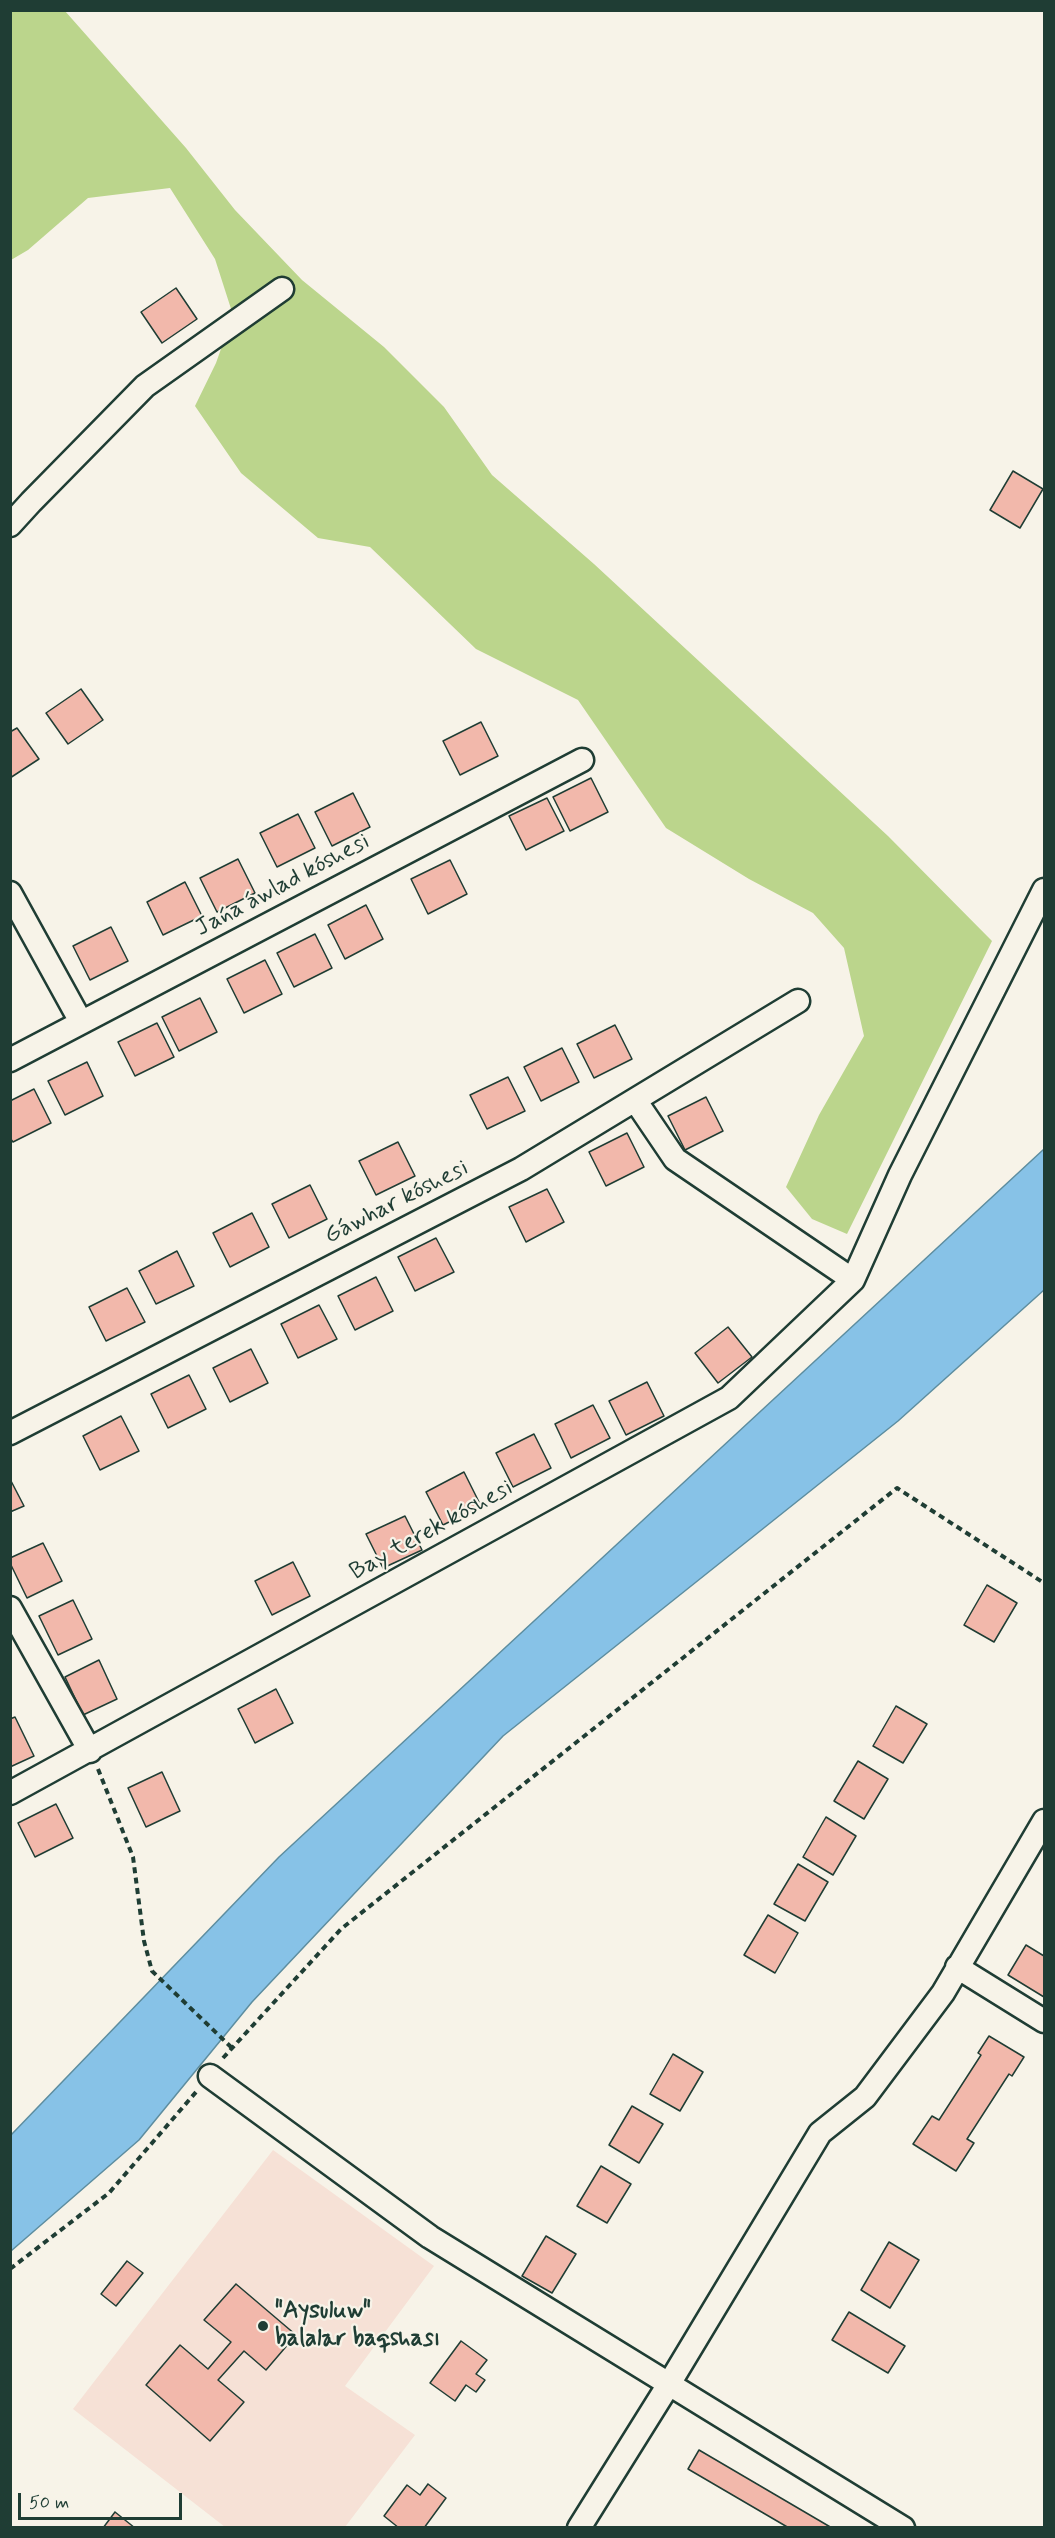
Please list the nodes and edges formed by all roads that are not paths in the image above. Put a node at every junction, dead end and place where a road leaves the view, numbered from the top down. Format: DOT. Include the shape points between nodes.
graph roads {
  1 [pos="282,289"];
  2 [pos="10,525"];
  3 [pos="582,760"];
  4 [pos="1044,890"];
  5 [pos="10,893"];
  6 [pos="798,1001"];
  7 [pos="81,1023"];
  8 [pos="10,1060"];
  9 [pos="635,1100"];
  10 [pos="853,1280"];
  11 [pos="10,1433"];
  12 [pos="10,1608"];
  13 [pos="90,1751"];
  14 [pos="10,1793"];
  15 [pos="1044,1821"];
  16 [pos="957,1967"];
  17 [pos="1044,2021"];
  18 [pos="210,2076"];
  19 [pos="669,2384"];
  20 [pos="579,2528"];
  21 [pos="903,2528"];
  1 -- 2 [label="street" via="145,386"];
  3 -- 7 [label="street, Jańa áwlad kóshesi"];
  4 -- 10 [label="street" via="900,1176"];
  5 -- 7 [label="street"];
  6 -- 9 [label="street, Gáwhar kóshesi"];
  7 -- 8 [label="street, Jańa áwlad kóshesi"];
  9 -- 10 [label="street" via="675,1159"];
  9 -- 11 [label="street, Gáwhar kóshesi" via="521,1169"];
  10 -- 13 [label="street, Bay terek kóshesi" via="729,1398"];
  12 -- 13 [label="street"];
  13 -- 14 [label="street, Bay terek kóshesi"];
  15 -- 16 [label="street"];
  16 -- 17 [label="street"];
  16 -- 19 [label="street" via="943,1993 865,2097 820,2133"];
  18 -- 19 [label="street" via="430,2237"];
  19 -- 20 [label="street"];
  19 -- 21 [label="street"];
}
